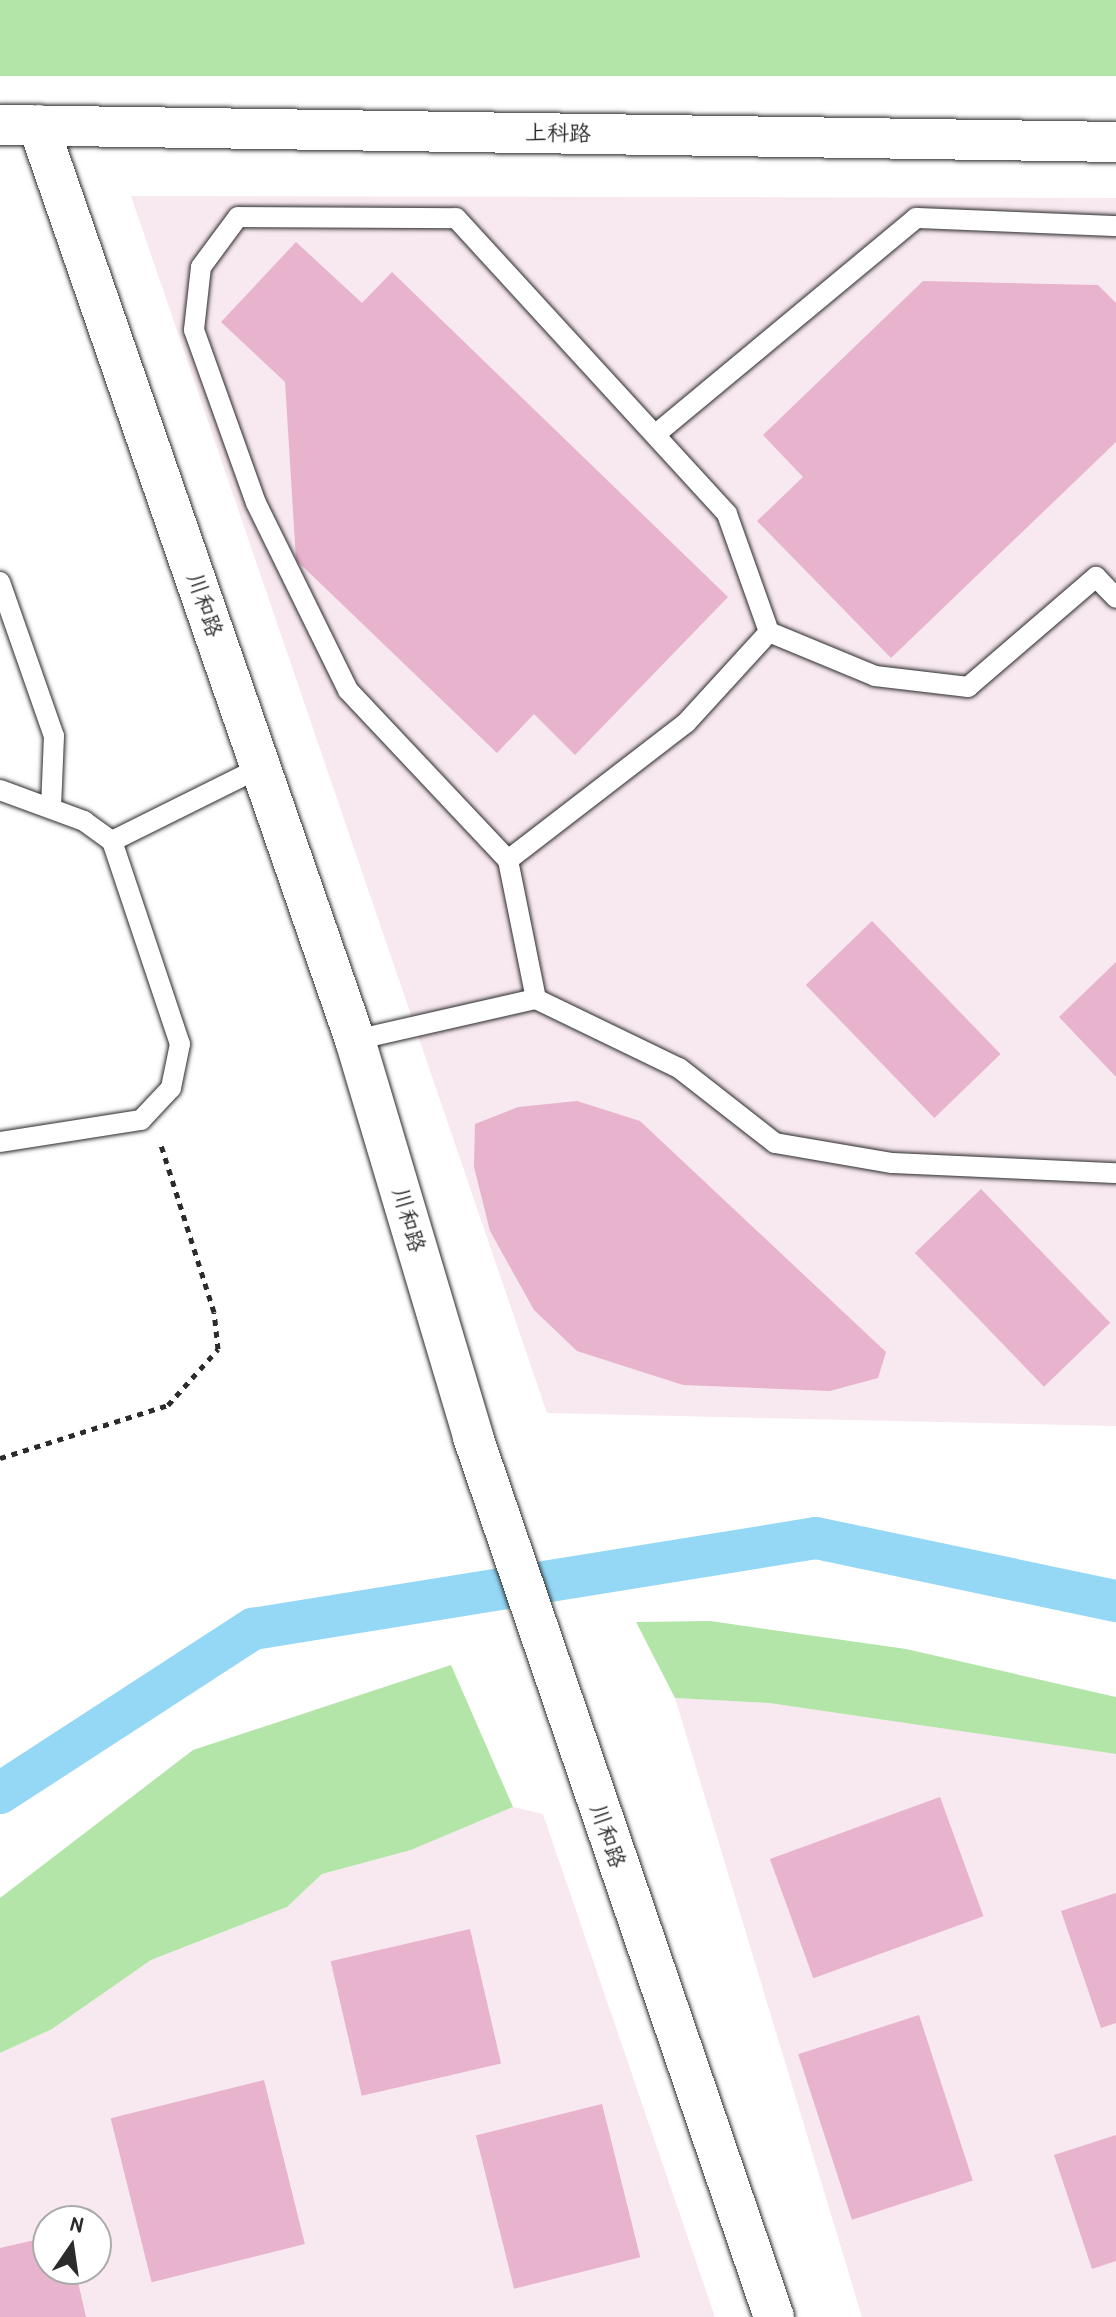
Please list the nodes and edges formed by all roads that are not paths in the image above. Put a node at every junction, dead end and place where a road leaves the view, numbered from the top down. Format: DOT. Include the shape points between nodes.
graph roads {
  1 [pos="19,125"];
  2 [pos="1116,142"];
  3 [pos="1116,226"];
  4 [pos="656,434"];
  5 [pos="0,582"];
  6 [pos="1116,598"];
  7 [pos="769,632"];
  8 [pos="261,767"];
  9 [pos="0,790"];
  10 [pos="51,807"];
  11 [pos="112,841"];
  12 [pos="508,860"];
  13 [pos="536,999"];
  14 [pos="355,1040"];
  15 [pos="0,1142"];
  16 [pos="1116,1173"];
  17 [pos="774,2317"];
  1 -- 2 [label="street, 上科路"];
  1 -- 8 [label="street, 川和路"];
  3 -- 4 [label="lane" via="916,218"];
  4 -- 7 [label="lane" via="727,514"];
  4 -- 12 [label="lane" via="456,218 238,217 201,267 194,330 256,503 348,690"];
  5 -- 10 [label="lane" via="54,736"];
  6 -- 7 [label="lane" via="1096,577 968,687 875,676"];
  7 -- 12 [label="lane" via="686,723"];
  8 -- 11 [label="lane"];
  8 -- 14 [label="street, 川和路"];
  9 -- 10 [label="lane"];
  10 -- 11 [label="lane"];
  11 -- 15 [label="lane" via="180,1044 171,1088 151,1114 127,1126"];
  12 -- 13 [label="lane"];
  13 -- 14 [label="lane"];
  13 -- 16 [label="lane" via="679,1068 775,1143 892,1163"];
  14 -- 17 [label="street, 川和路" via="473,1437"];
}
